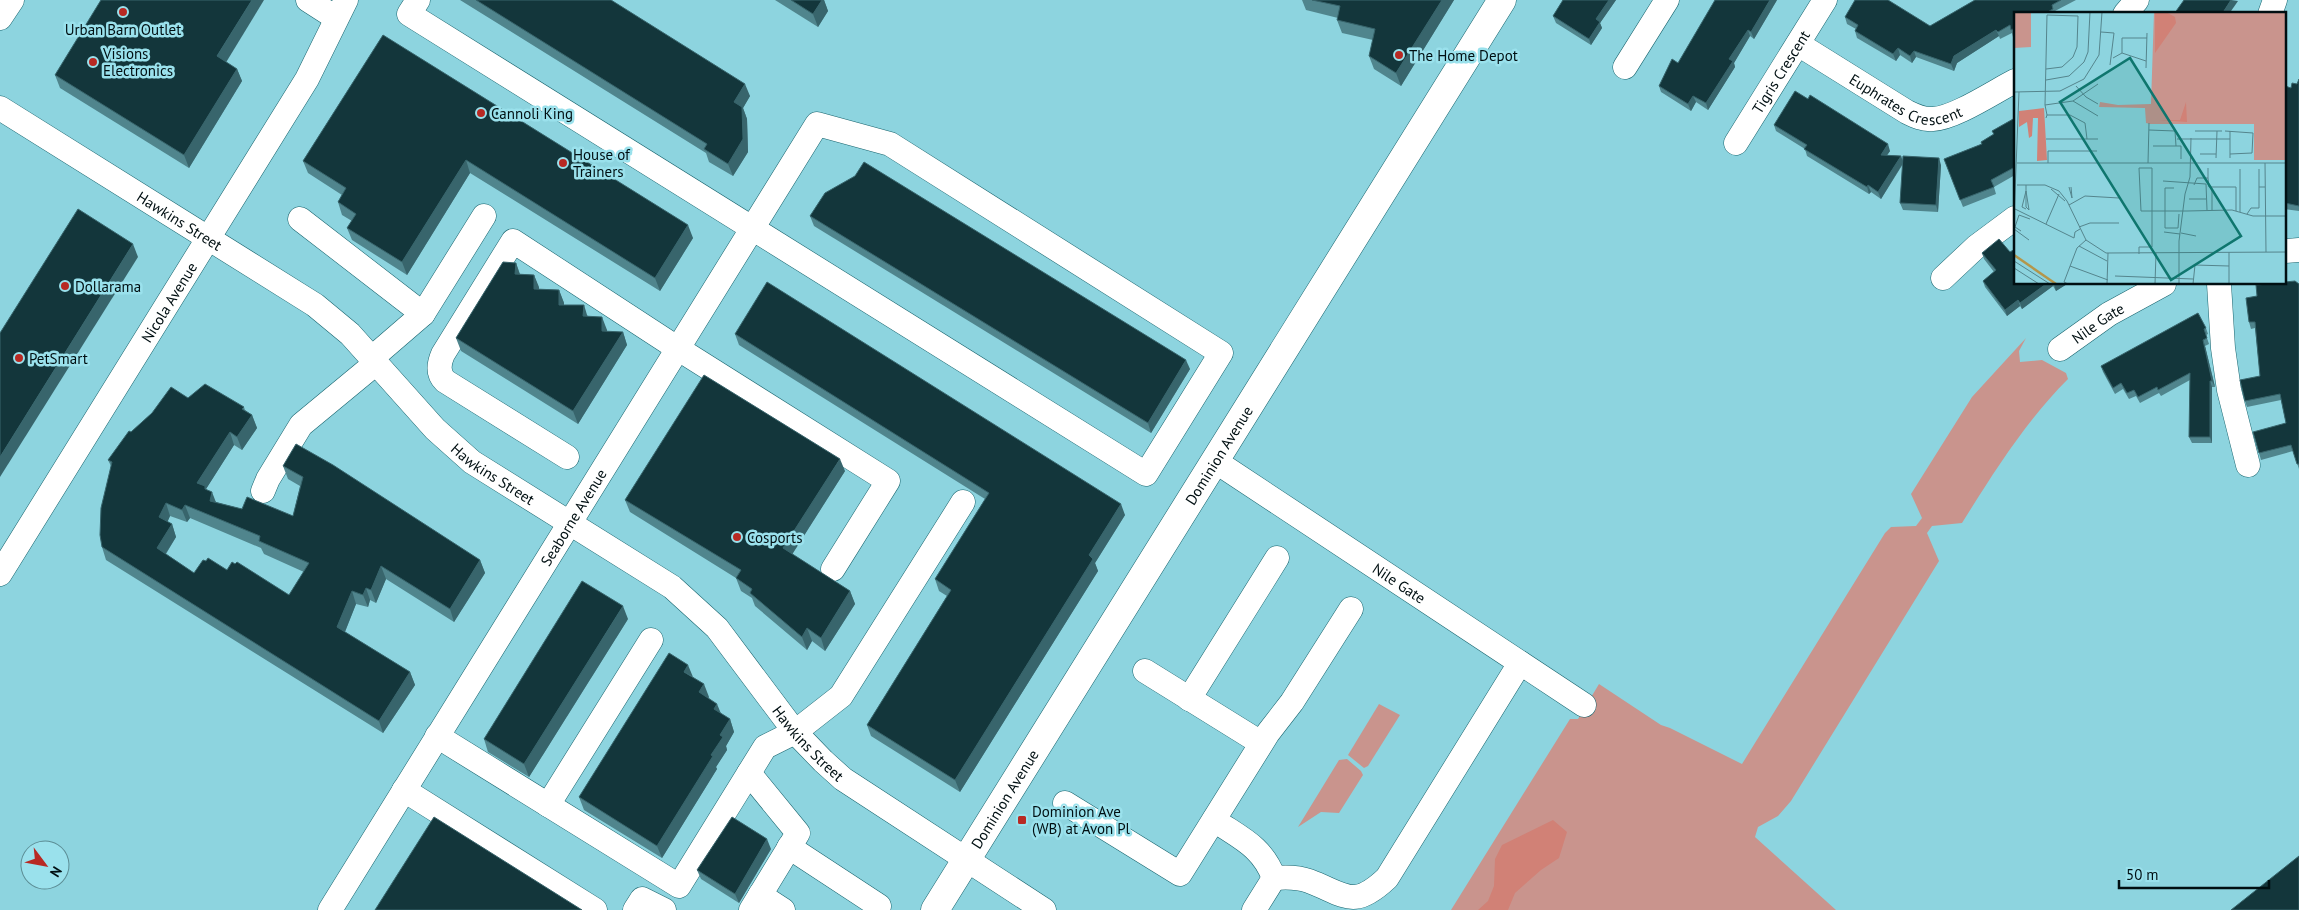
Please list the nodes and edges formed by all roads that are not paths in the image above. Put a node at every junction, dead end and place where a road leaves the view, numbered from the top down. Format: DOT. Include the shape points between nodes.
graph roads {
  1 [pos="12,0"];
  2 [pos="308,0"];
  3 [pos="418,0"];
  4 [pos="1502,0"];
  5 [pos="1667,0"];
  6 [pos="1825,0"];
  7 [pos="2137,0"];
  8 [pos="2275,0"];
  9 [pos="341,9"];
  10 [pos="2127,12"];
  11 [pos="2271,12"];
  12 [pos="0,18"];
  13 [pos="1798,44"];
  14 [pos="1625,67"];
  15 [pos="2014,82"];
  16 [pos="0,108"];
  17 [pos="1736,143"];
  18 [pos="484,216"];
  19 [pos="300,219"];
  20 [pos="2014,219"];
  21 [pos="752,228"];
  22 [pos="209,240"];
  23 [pos="2299,250"];
  24 [pos="2286,251"];
  25 [pos="1943,278"];
  26 [pos="2162,285"];
  27 [pos="2219,285"];
  28 [pos="423,314"];
  29 [pos="678,348"];
  30 [pos="2060,349"];
  31 [pos="374,361"];
  32 [pos="567,457"];
  33 [pos="1215,461"];
  34 [pos="2248,465"];
  35 [pos="263,491"];
  36 [pos="963,502"];
  37 [pos="568,523"];
  38 [pos="1277,558"];
  39 [pos="833,569"];
  40 [pos="0,574"];
  41 [pos="1351,609"];
  42 [pos="651,640"];
  43 [pos="1520,663"];
  44 [pos="1145,671"];
  45 [pos="1190,699"];
  46 [pos="1584,706"];
  47 [pos="794,732"];
  48 [pos="437,736"];
  49 [pos="1261,744"];
  50 [pos="749,773"];
  51 [pos="404,790"];
  52 [pos="1065,803"];
  53 [pos="548,805"];
  54 [pos="1214,820"];
  55 [pos="789,847"];
  56 [pos="966,860"];
  57 [pos="1274,878"];
  58 [pos="755,902"];
  59 [pos="879,906"];
  60 [pos="1354,907"];
  61 [pos="330,910"];
  62 [pos="595,910"];
  63 [pos="635,910"];
  64 [pos="664,910"];
  65 [pos="784,910"];
  66 [pos="936,910"];
  67 [pos="1044,910"];
  68 [pos="1254,910"];
  1 -- 12 [label="street"];
  2 -- 9 [label="street"];
  3 -- 21 [label="street" via="409,14"];
  4 -- 33 [label="main road, Dominion Avenue"];
  5 -- 14 [label="street"];
  6 -- 13 [label="street, Tigris Crescent"];
  7 -- 10 [label="street"];
  8 -- 11 [label="street"];
  9 -- 22 [label="street, Nicola Avenue" via="307,79"];
  13 -- 15 [label="street, Euphrates Crescent" via="1906,112 1925,119 1951,115"];
  13 -- 17 [label="street, Tigris Crescent"];
  16 -- 22 [label="street, Hawkins Street"];
  18 -- 28 [label="street"];
  19 -- 28 [label="street"];
  20 -- 25 [label="street" via="1976,247"];
  21 -- 21 [label="street, Seaborne Avenue" via="818,124 890,144 1222,353 1146,474"];
  21 -- 29 [label="street, Seaborne Avenue"];
  22 -- 31 [label="street, Hawkins Street" via="315,305 350,334"];
  22 -- 40 [label="street, Nicola Avenue"];
  23 -- 24 [label="street"];
  26 -- 30 [label="street, Nile Gate" via="2109,314"];
  27 -- 34 [label="street" via="2229,390"];
  28 -- 31 [label="street"];
  29 -- 32 [label="street" via="513,241 443,354 440,373 445,381"];
  29 -- 37 [label="street, Seaborne Avenue"];
  29 -- 39 [label="street" via="888,481"];
  31 -- 35 [label="street" via="301,425"];
  31 -- 37 [label="street, Hawkins Street" via="435,429 472,462"];
  33 -- 43 [label="street, Nile Gate"];
  33 -- 56 [label="main road, Dominion Avenue"];
  36 -- 47 [label="street" via="841,696"];
  37 -- 47 [label="street, Hawkins Street" via="672,587 717,628"];
  37 -- 48 [label="street, Seaborne Avenue"];
  38 -- 45 [label="street"];
  41 -- 49 [label="street"];
  42 -- 53 [label="street"];
  43 -- 46 [label="street, Nile Gate"];
  43 -- 60 [label="street" via="1387,878"];
  44 -- 45 [label="street"];
  45 -- 49 [label="street"];
  47 -- 50 [label="street" via="764,747"];
  47 -- 56 [label="street, Hawkins Street" via="844,779"];
  48 -- 51 [label="street, Seaborne Avenue"];
  48 -- 53 [label="street"];
  49 -- 54 [label="street"];
  50 -- 53 [label="street" via="679,886"];
  50 -- 55 [label="street" via="798,833"];
  51 -- 61 [label="street, Seaborne Avenue"];
  51 -- 62 [label="street"];
  52 -- 54 [label="street" via="1180,874"];
  54 -- 57 [label="street" via="1258,850"];
  55 -- 58 [label="street"];
  55 -- 59 [label="street"];
  56 -- 66 [label="main road, Dominion Avenue"];
  56 -- 67 [label="street, Hawkins Street"];
  57 -- 60 [label="street" via="1310,882"];
  57 -- 68 [label="street"];
  58 -- 65 [label="street"];
  63 -- 64 [label="street" via="642,899"];
}
